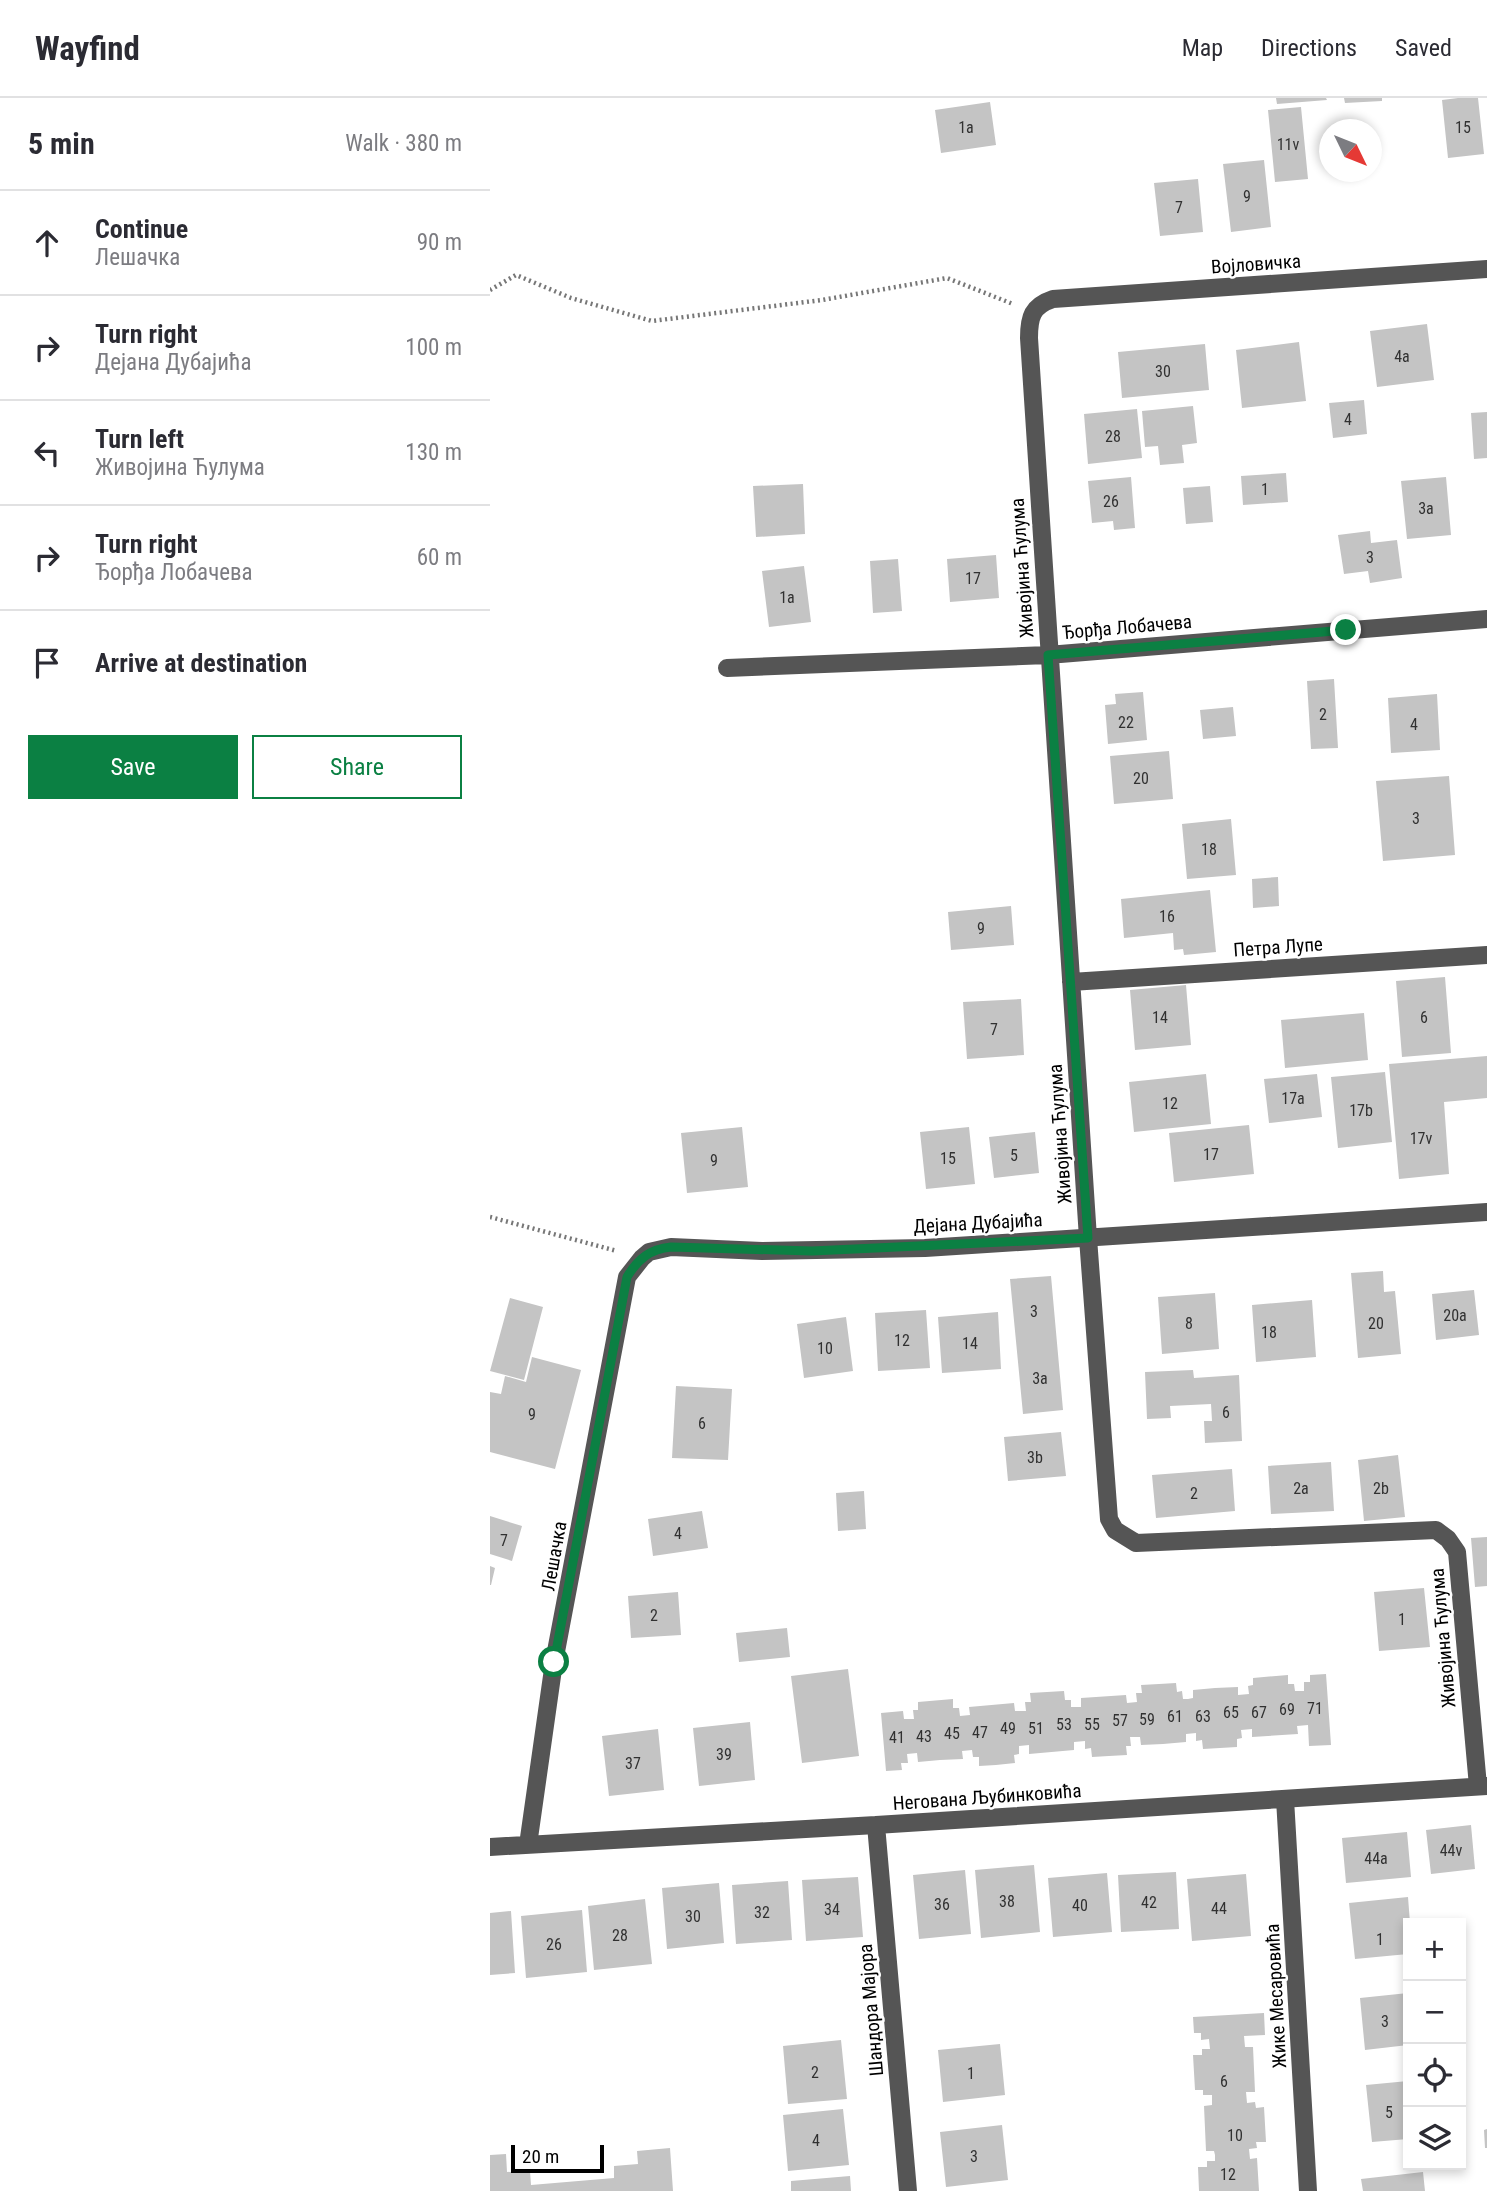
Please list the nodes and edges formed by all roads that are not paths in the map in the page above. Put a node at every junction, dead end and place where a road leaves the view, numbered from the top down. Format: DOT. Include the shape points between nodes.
graph roads {
  1 [pos="1487,269"];
  2 [pos="1033,312"];
  3 [pos="1487,619"];
  4 [pos="1048,655"];
  5 [pos="727,668"];
  6 [pos="1487,955"];
  7 [pos="1071,982"];
  8 [pos="1487,1212"];
  9 [pos="1088,1238"];
  10 [pos="627,1277"];
  11 [pos="1482,1786"];
  12 [pos="1285,1799"];
  13 [pos="876,1825"];
  14 [pos="528,1845"];
  15 [pos="490,1847"];
  16 [pos="908,2191"];
  17 [pos="1308,2191"];
  1 -- 2 [label="street, Војловичка" via="1053,299"];
  2 -- 4 [label="street, Живојина Ћулума" via="1029,338"];
  3 -- 4 [label="street, Ђорђа Лобачева"];
  4 -- 5 [label="street, Ђорђа Лобачева"];
  4 -- 7 [label="street, Живојина Ћулума"];
  6 -- 7 [label="street, Петра Лупе"];
  7 -- 9 [label="street, Живојина Ћулума"];
  8 -- 9 [label="street, Дејана Дубајића"];
  9 -- 10 [label="street, Дејана Дубајића" via="812,1251 671,1247 642,1258"];
  9 -- 11 [label="street, Живојина Ћулума" via="1109,1519 1115,1530 1136,1543 1436,1530 1457,1552"];
  10 -- 14 [label="street, Лешачка" via="554,1662"];
  11 -- 12 [label="street, Негована Љубинковића"];
  12 -- 13 [label="street, Негована Љубинковића"];
  12 -- 17 [label="street, Жике Месаровића"];
  13 -- 14 [label="street, Негована Љубинковића"];
  13 -- 16 [label="street, Шандора Мајора"];
  14 -- 15 [label="street, Негована Љубинковића"];
}
